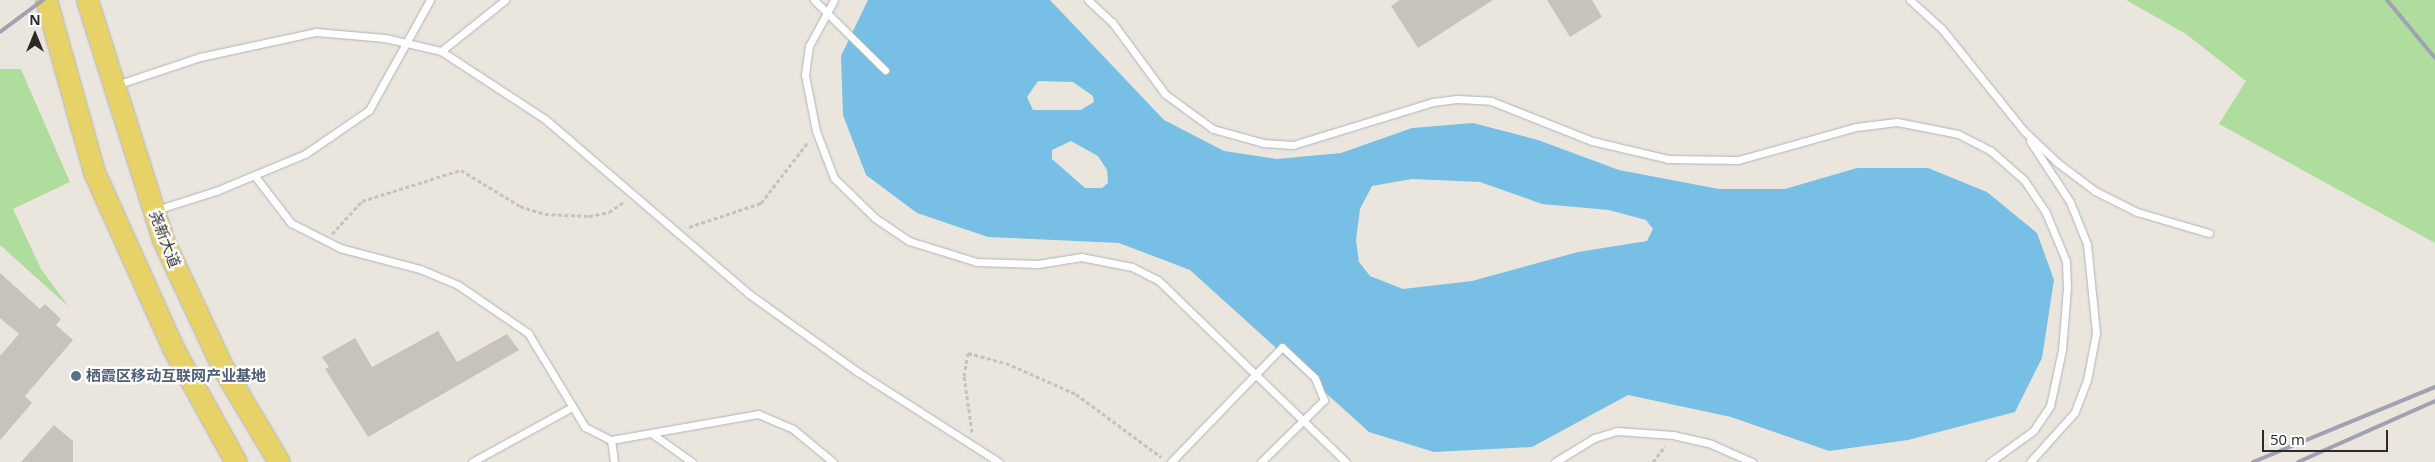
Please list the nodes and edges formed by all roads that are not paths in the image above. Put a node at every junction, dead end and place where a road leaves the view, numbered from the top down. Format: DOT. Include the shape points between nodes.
graph roads {
  1 [pos="46,0"];
  2 [pos="87,0"];
  3 [pos="430,0"];
  4 [pos="505,0"];
  5 [pos="814,0"];
  6 [pos="834,0"];
  7 [pos="1088,0"];
  8 [pos="1910,0"];
  9 [pos="826,10"];
  10 [pos="404,43"];
  11 [pos="440,51"];
  12 [pos="886,70"];
  13 [pos="113,86"];
  14 [pos="2024,131"];
  15 [pos="254,176"];
  16 [pos="153,210"];
  17 [pos="2210,233"];
  18 [pos="1256,374"];
  19 [pos="572,407"];
  20 [pos="1305,418"];
  21 [pos="651,434"];
  22 [pos="612,440"];
  23 [pos="236,462"];
  24 [pos="280,462"];
  25 [pos="472,462"];
  26 [pos="614,462"];
  27 [pos="692,462"];
  28 [pos="833,462"];
  29 [pos="999,462"];
  30 [pos="1171,462"];
  31 [pos="1261,462"];
  32 [pos="1346,462"];
  33 [pos="1555,462"];
  34 [pos="1752,462"];
  35 [pos="1990,462"];
  36 [pos="2030,462"];
  1 -- 23 [label="main road" via="94,172 173,348"];
  2 -- 13 [label="main road, 尧新大道"];
  3 -- 10 [label="lane"];
  4 -- 11 [label="lane"];
  5 -- 9 [label="lane"];
  6 -- 9 [label="lane"];
  7 -- 35 [label="lane" via="1112,22 1165,94 1213,129 1263,143 1293,145 1433,102 1457,99 1491,101 1592,141 1668,159 1738,160 1856,127 1896,122 1958,134 1983,146 2024,180 2046,213 2066,261 2067,287 2062,350 2050,406 2033,431"];
  8 -- 14 [label="lane" via="1942,29"];
  9 -- 12 [label="lane"];
  9 -- 18 [label="lane" via="809,46 805,74 816,131 834,178 875,218 909,241 977,262 1038,264 1081,256 1132,267 1158,280"];
  10 -- 11 [label="lane"];
  10 -- 13 [label="lane" via="316,32 277,37"];
  10 -- 15 [label="lane" via="369,110 305,154"];
  11 -- 29 [label="lane" via="545,118 749,294 858,372"];
  13 -- 16 [label="main road, 尧新大道"];
  14 -- 17 [label="lane" via="2095,191 2173,226"];
  14 -- 36 [label="lane" via="2070,202 2087,244 2096,332 2087,380 2075,412"];
  15 -- 16 [label="lane"];
  15 -- 19 [label="lane" via="291,223 325,241 420,269 458,285 528,333"];
  16 -- 24 [label="main road, 尧新大道" via="223,368"];
  18 -- 20 [label="lane"];
  18 -- 20 [label="lane" via="1282,346 1324,393 1324,400"];
  18 -- 30 [label="lane"];
  19 -- 22 [label="lane" via="585,427"];
  19 -- 25 [label="lane"];
  20 -- 31 [label="lane"];
  20 -- 32 [label="lane" via="1331,452"];
  21 -- 22 [label="lane"];
  21 -- 27 [label="lane"];
  21 -- 28 [label="lane" via="758,414 793,429"];
  22 -- 26 [label="lane"];
  33 -- 34 [label="lane" via="1594,438 1617,431 1673,435 1711,444"];
}
